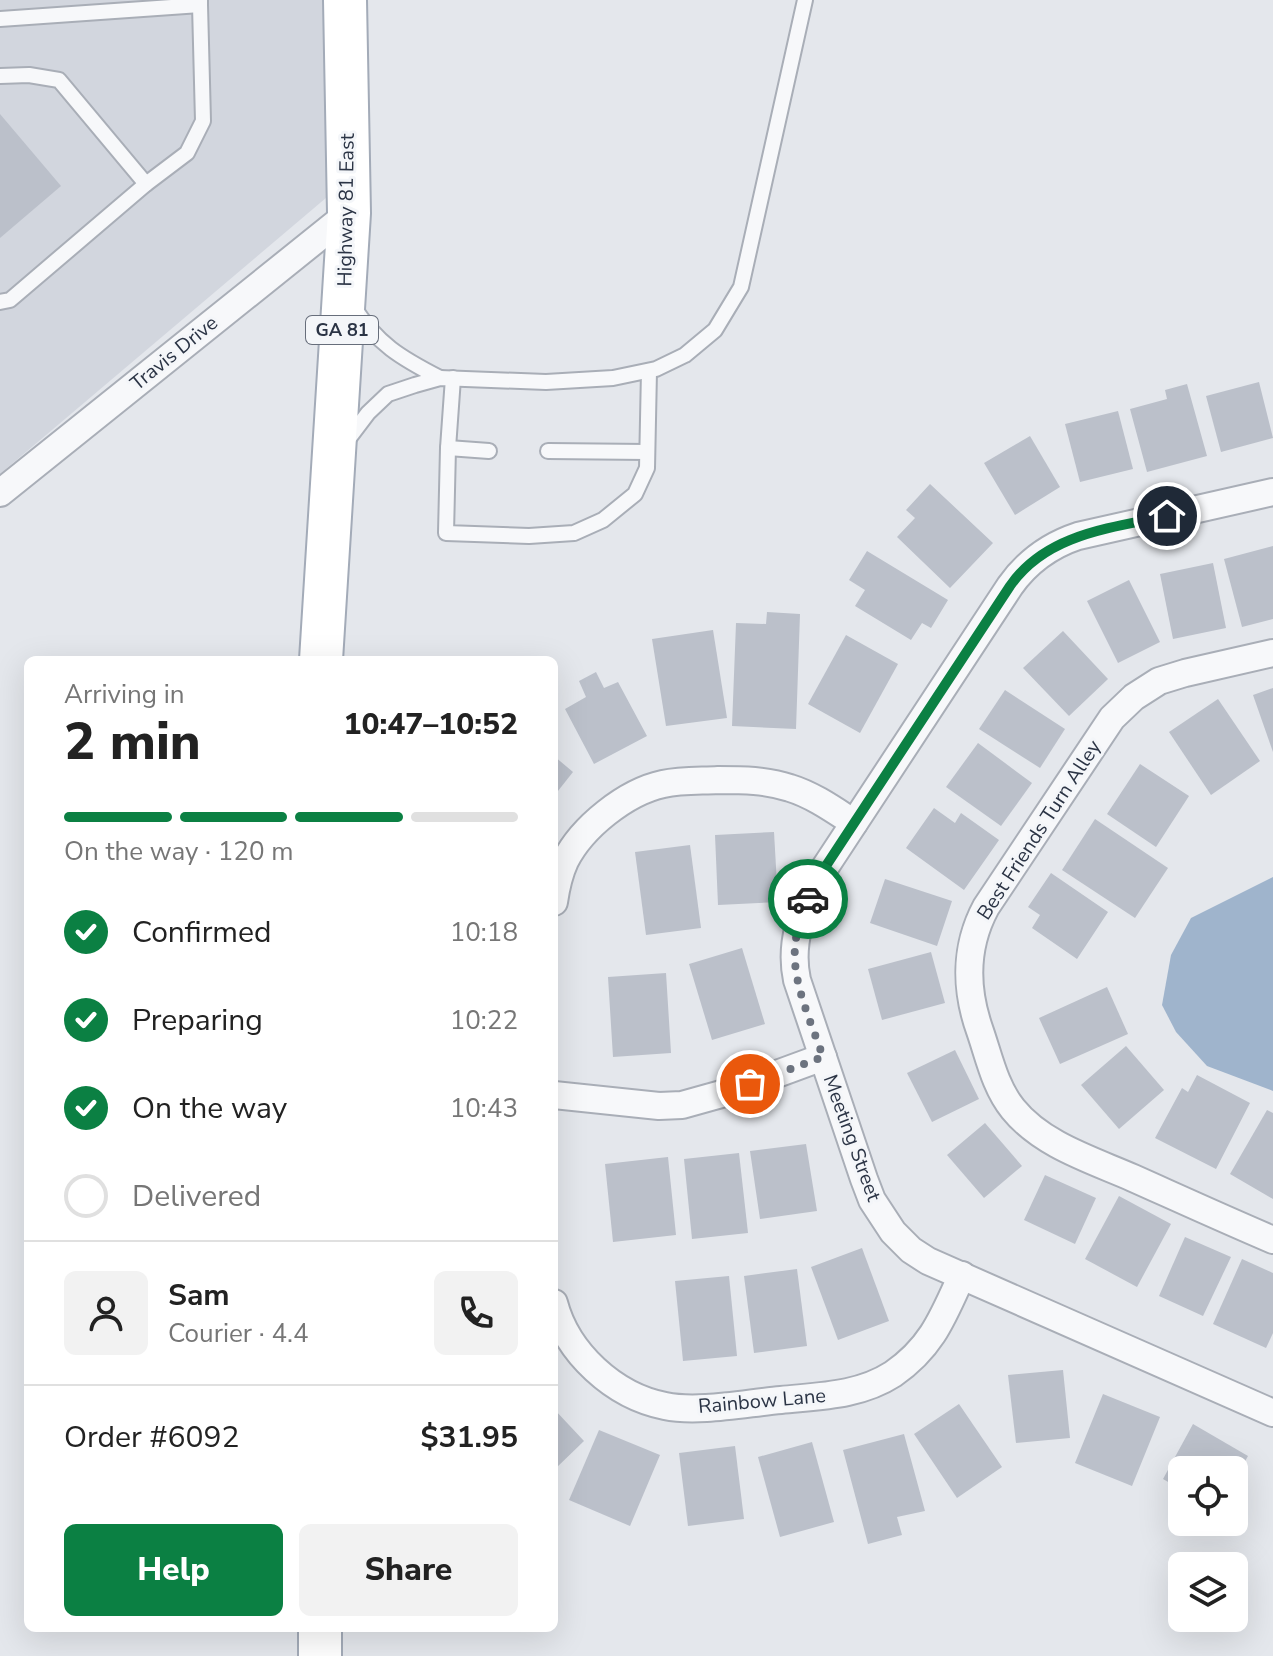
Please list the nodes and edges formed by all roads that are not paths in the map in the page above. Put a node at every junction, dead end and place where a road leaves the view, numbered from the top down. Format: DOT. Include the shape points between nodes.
graph roads {
  1 [pos="345,0"];
  2 [pos="805,0"];
  3 [pos="200,2"];
  4 [pos="0,19"];
  5 [pos="0,76"];
  6 [pos="146,184"];
  7 [pos="349,213"];
  8 [pos="344,293"];
  9 [pos="0,302"];
  10 [pos="649,371"];
  11 [pos="447,378"];
  12 [pos="448,448"];
  13 [pos="489,451"];
  14 [pos="548,451"];
  15 [pos="647,452"];
  16 [pos="334,458"];
  17 [pos="1273,492"];
  18 [pos="0,493"];
  19 [pos="1273,653"];
  20 [pos="321,656"];
  21 [pos="854,823"];
  22 [pos="558,882"];
  23 [pos="823,1057"];
  24 [pos="558,1095"];
  25 [pos="1273,1240"];
  26 [pos="962,1275"];
  27 [pos="558,1315"];
  28 [pos="1273,1413"];
  29 [pos="320,1632"];
  30 [pos="320,1656"];
  1 -- 7 [label="main road, Highway 81 East / GA 81"];
  2 -- 10 [label="lane" via="741,287 715,330 685,355"];
  3 -- 4 [label="lane"];
  3 -- 6 [label="lane" via="203,121 187,153"];
  5 -- 6 [label="lane" via="59,80"];
  6 -- 9 [label="lane" via="10,300"];
  7 -- 8 [label="main road, Highway 81 East / GA 81"];
  7 -- 18 [label="street, Travis Drive"];
  8 -- 11 [label="lane" via="377,337 405,360"];
  8 -- 16 [label="main road, Highway 81 East / GA 81"];
  10 -- 11 [label="lane" via="546,382"];
  10 -- 15 [label="lane"];
  11 -- 12 [label="lane"];
  11 -- 16 [label="lane" via="388,394"];
  12 -- 13 [label="lane"];
  12 -- 15 [label="lane" via="446,533 529,536 574,533 603,520 635,494 647,468"];
  14 -- 15 [label="lane"];
  16 -- 20 [label="main road, Highway 81 East / GA 81"];
  17 -- 21 [label="street, Meeting Street" via="1078,536 1030,563"];
  19 -- 25 [label="street, Best Friends Turn Alley" via="1159,681 1112,718 982,914 969,980 972,1007 999,1086 1031,1128"];
  21 -- 22 [label="street" via="802,792 777,784 666,783 621,802 584,834"];
  21 -- 23 [label="street, Meeting Street" via="813,889 795,946 797,980"];
  23 -- 24 [label="street" via="682,1105"];
  23 -- 26 [label="street, Meeting Street" via="881,1217 911,1250"];
  26 -- 27 [label="street, Rainbow Lane" via="929,1341 910,1360 889,1376 840,1394 694,1408 650,1402 586,1362"];
  26 -- 28 [label="street, Meeting Street"];
  29 -- 30 [label="main road"];
}
